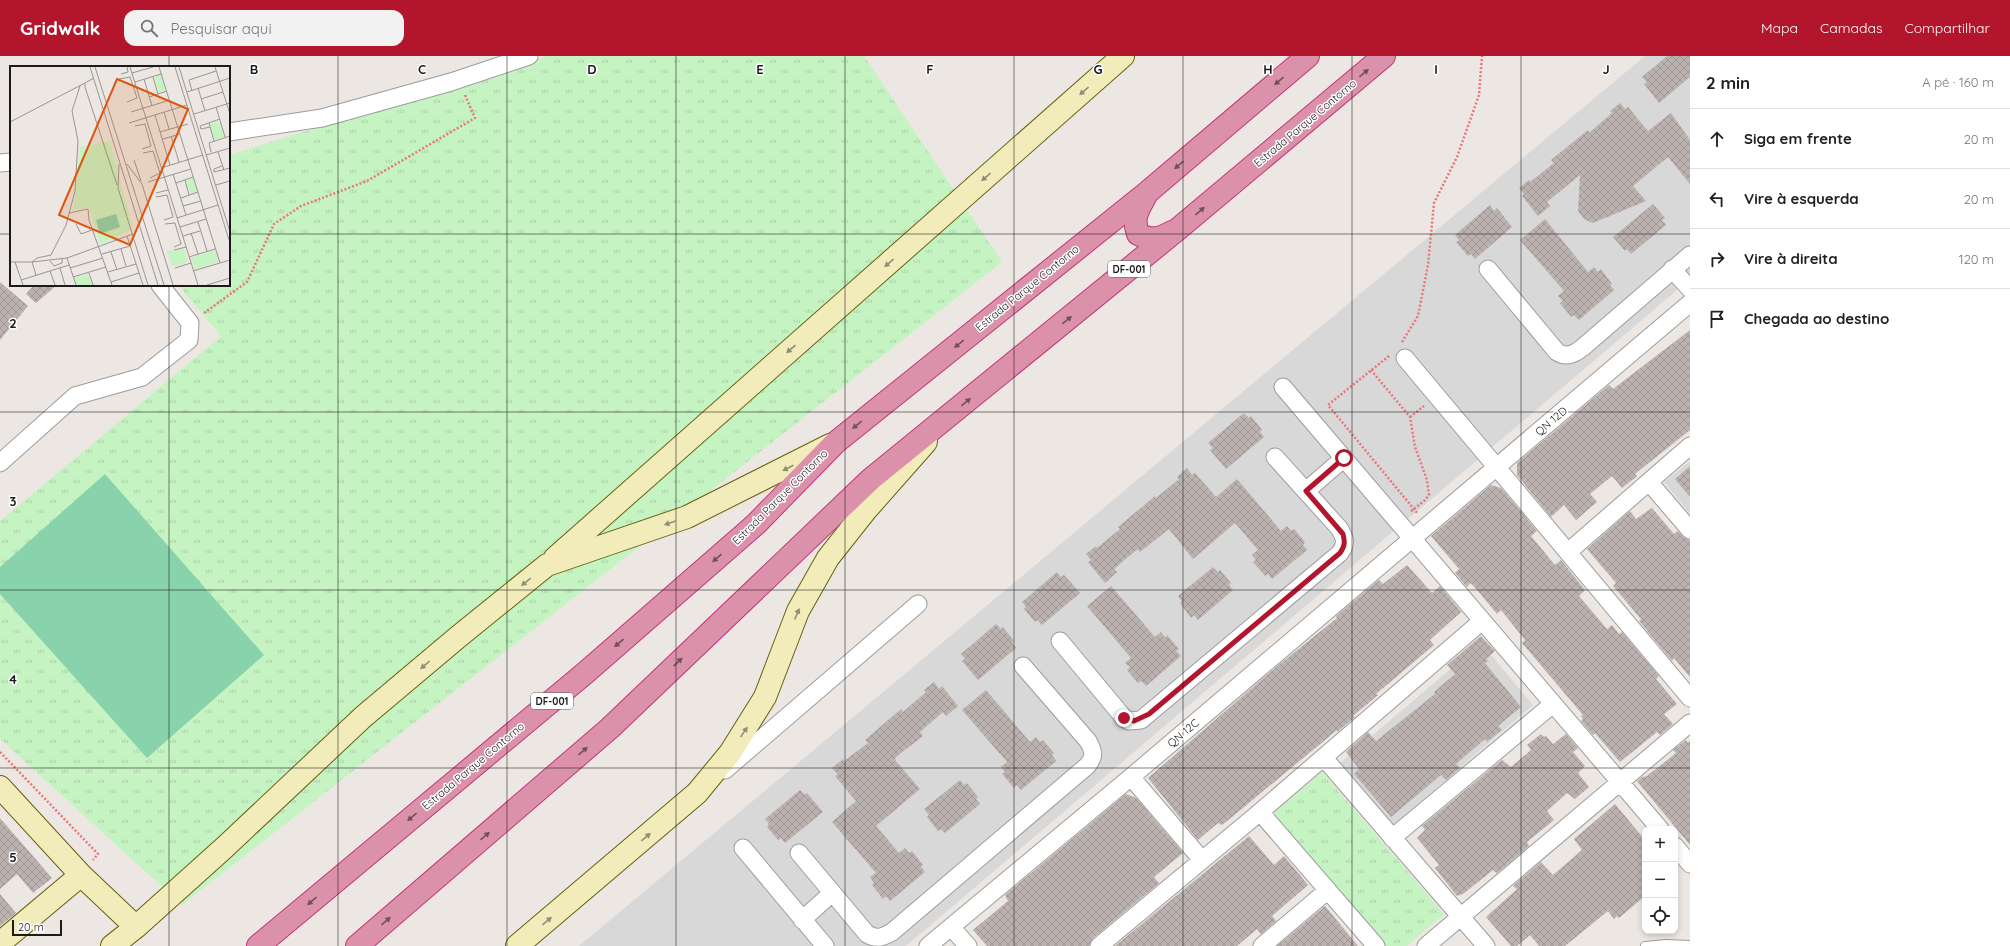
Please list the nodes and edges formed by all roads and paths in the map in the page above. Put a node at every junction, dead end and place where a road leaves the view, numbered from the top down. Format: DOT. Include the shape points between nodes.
graph roads {
  1 [pos="530,56"];
  2 [pos="1123,56"];
  3 [pos="1308,56"];
  4 [pos="1384,56"];
  5 [pos="1482,56"];
  6 [pos="458,80"];
  7 [pos="230,132"];
  8 [pos="10,162"];
  9 [pos="0,163"];
  10 [pos="1149,190"];
  11 [pos="1178,229"];
  12 [pos="1690,255"];
  13 [pos="1488,269"];
  14 [pos="1672,269"];
  15 [pos="161,286"];
  16 [pos="1690,289"];
  17 [pos="1690,303"];
  18 [pos="190,323"];
  19 [pos="1399,352"];
  20 [pos="1371,370"];
  21 [pos="1283,387"];
  22 [pos="949,416"];
  23 [pos="835,443"];
  24 [pos="1690,446"];
  25 [pos="1275,457"];
  26 [pos="1344,458"];
  27 [pos="0,463"];
  28 [pos="1496,467"];
  29 [pos="1649,482"];
  30 [pos="1306,491"];
  31 [pos="1414,508"];
  32 [pos="1398,521"];
  33 [pos="1427,526"];
  34 [pos="1690,530"];
  35 [pos="1413,538"];
  36 [pos="1568,552"];
  37 [pos="547,565"];
  38 [pos="918,604"];
  39 [pos="1482,621"];
  40 [pos="1060,641"];
  41 [pos="1023,666"];
  42 [pos="1690,698"];
  43 [pos="1552,704"];
  44 [pos="1690,723"];
  45 [pos="0,752"];
  46 [pos="1324,758"];
  47 [pos="1131,777"];
  48 [pos="1620,782"];
  49 [pos="0,787"];
  50 [pos="697,793"];
  51 [pos="1260,812"];
  52 [pos="1657,826"];
  53 [pos="1392,838"];
  54 [pos="743,848"];
  55 [pos="1678,850"];
  56 [pos="799,854"];
  57 [pos="1202,860"];
  58 [pos="1690,864"];
  59 [pos="81,875"];
  60 [pos="1328,890"];
  61 [pos="832,893"];
  62 [pos="1460,916"];
  63 [pos="802,920"];
  64 [pos="951,926"];
  65 [pos="136,927"];
  66 [pos="0,943"];
  67 [pos="1690,945"];
  68 [pos="112,946"];
  69 [pos="258,946"];
  70 [pos="357,946"];
  71 [pos="517,946"];
  72 [pos="825,946"];
  73 [pos="928,946"];
  74 [pos="968,946"];
  75 [pos="1099,946"];
  76 [pos="1262,946"];
  77 [pos="1376,946"];
  78 [pos="1426,946"];
  79 [pos="1486,946"];
  80 [pos="1645,946"];
  1 -- 6 [label="street"];
  2 -- 37 [label="main road, one-way"];
  3 -- 10 [label="highway, Estrada Parque Contorno / DF-001, one-way"];
  11 -- 4 [label="highway, Estrada Parque Contorno / DF-001, one-way"];
  5 -- 19 [label="path" via="1479,95 1457,157 1434,203 1428,265 1418,316"];
  6 -- 7 [label="street" via="322,118"];
  6 -- 18 [label="path" via="475,118 367,181 300,206 274,224 247,282"];
  8 -- 9 [label="street"];
  10 -- 11 [label="highway" via="1134,224 1138,234 1148,239 1159,239"];
  10 -- 23 [label="highway, Estrada Parque Contorno / DF-001, one-way"];
  22 -- 11 [label="highway, Estrada Parque Contorno / DF-001, one-way"];
  12 -- 14 [label="street"];
  13 -- 14 [label="street" via="1557,352 1567,356 1582,348"];
  14 -- 16 [label="street"];
  15 -- 18 [label="street"];
  17 -- 28 [label="street, QN 12D"];
  18 -- 27 [label="street" via="189,340 142,377 75,396"];
  19 -- 20 [label="path"];
  19 -- 28 [label="street"];
  20 -- 31 [label="path" via="1410,417 1415,447 1427,480 1428,495"];
  20 -- 31 [label="path" via="1328,405"];
  21 -- 26 [label="street"];
  50 -- 22 [label="main road, one-way" via="730,753 765,697 798,611 828,558 866,510"];
  70 -- 22 [label="highway, Estrada Parque Contorno / DF-001, one-way" via="610,728 871,479"];
  23 -- 37 [label="main road, one-way" via="687,517"];
  23 -- 69 [label="highway, Estrada Parque Contorno / DF-001, one-way" via="756,524 584,674"];
  24 -- 29 [label="street"];
  25 -- 30 [label="street"];
  26 -- 30 [label="street"];
  26 -- 32 [label="street"];
  28 -- 33 [label="street, QN 12D"];
  28 -- 36 [label="street"];
  29 -- 34 [label="street"];
  29 -- 36 [label="street"];
  30 -- 40 [label="street" via="1340,528 1345,542 1344,548 1141,720 1129,721 1124,718"];
  31 -- 32 [label="path"];
  31 -- 33 [label="path"];
  32 -- 35 [label="street"];
  33 -- 35 [label="street, QN 12D"];
  35 -- 39 [label="street"];
  35 -- 47 [label="street, QN 12C"];
  36 -- 42 [label="street"];
  37 -- 65 [label="main road, one-way" via="364,717"];
  38 -- 50 [label="street"];
  39 -- 43 [label="street"];
  39 -- 46 [label="street"];
  41 -- 61 [label="street" via="1088,741 1094,751 1094,758 884,936 872,938 867,934"];
  43 -- 48 [label="street"];
  43 -- 53 [label="street"];
  44 -- 48 [label="street"];
  45 -- 59 [label="path" via="98,854"];
  46 -- 51 [label="street"];
  46 -- 53 [label="street"];
  47 -- 57 [label="street"];
  47 -- 64 [label="street, QN 12C"];
  48 -- 52 [label="street"];
  48 -- 62 [label="street"];
  49 -- 59 [label="main road"];
  71 -- 50 [label="main road, one-way"];
  51 -- 57 [label="street"];
  51 -- 60 [label="street"];
  53 -- 62 [label="street"];
  54 -- 63 [label="street"];
  55 -- 58 [label="street"];
  56 -- 61 [label="street"];
  57 -- 75 [label="street"];
  59 -- 65 [label="main road"];
  59 -- 66 [label="main road"];
  60 -- 76 [label="street"];
  60 -- 77 [label="street"];
  61 -- 63 [label="street"];
  62 -- 78 [label="street"];
  62 -- 79 [label="street"];
  63 -- 72 [label="street"];
  64 -- 73 [label="street, QN 12C"];
  64 -- 74 [label="street"];
  65 -- 68 [label="main road"];
  67 -- 80 [label="lane"];
}
